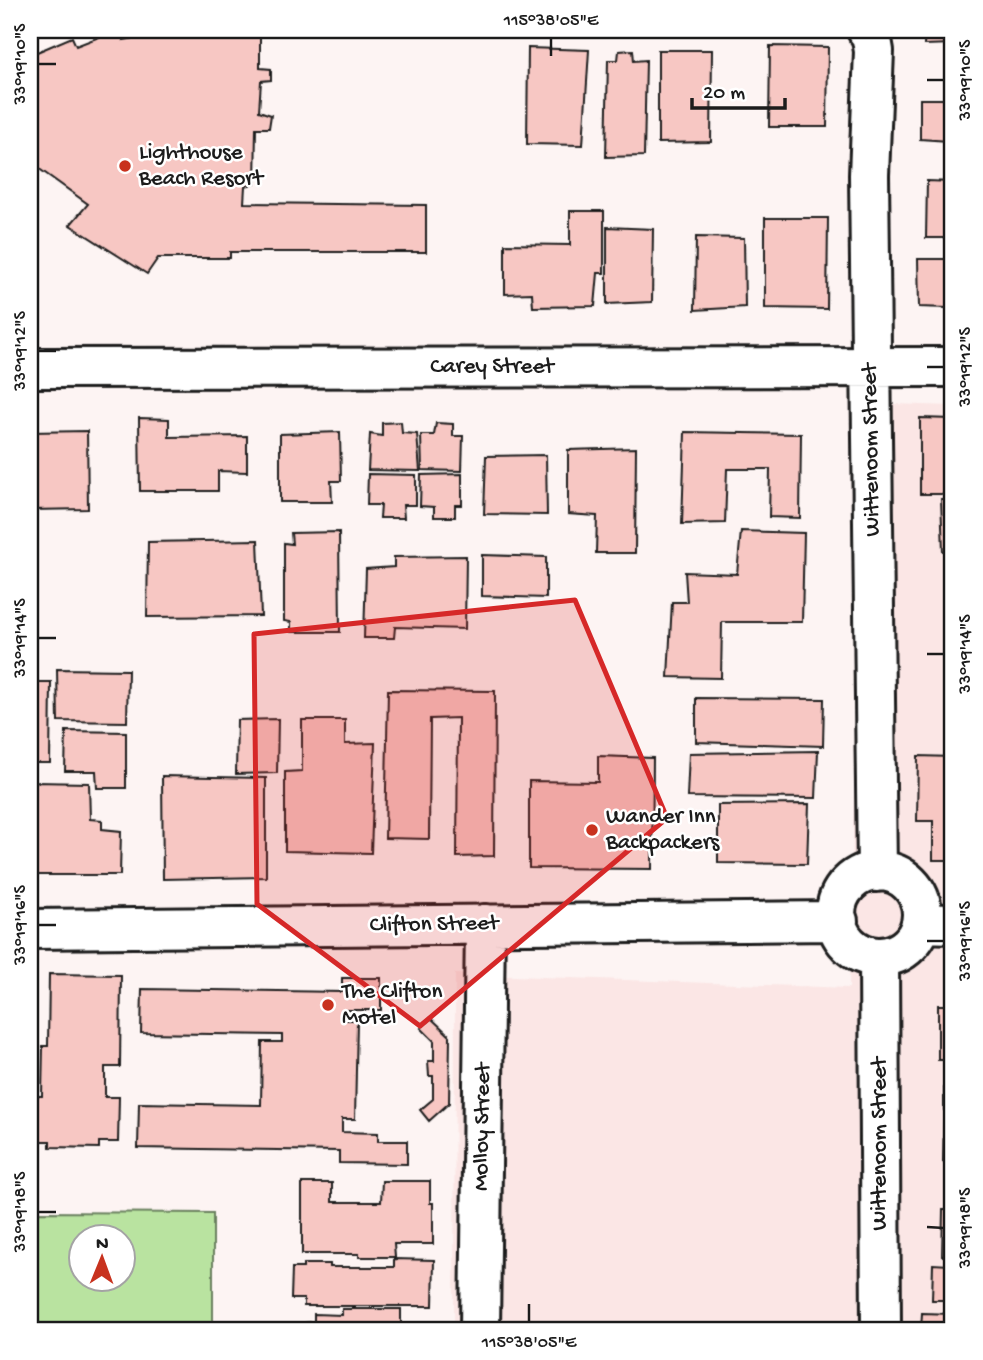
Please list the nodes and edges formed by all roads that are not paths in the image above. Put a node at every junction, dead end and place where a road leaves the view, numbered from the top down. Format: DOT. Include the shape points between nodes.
graph roads {
  1 [pos="867,30"];
  2 [pos="871,367"];
  3 [pos="30,368"];
  4 [pos="953,368"];
  5 [pos="877,872"];
  6 [pos="838,921"];
  7 [pos="485,924"];
  8 [pos="937,924"];
  9 [pos="30,929"];
  10 [pos="879,957"];
  11 [pos="480,1330"];
  12 [pos="881,1330"];
  1 -- 2 [label="street, Wittenoom Street" via="874,51 869,175"];
  2 -- 3 [label="street, Carey Street"];
  2 -- 4 [label="street, Carey Street"];
  2 -- 5 [label="street, Wittenoom Street"];
  5 -- 6 [label="street" via="846,888 839,900"];
  5 -- 8 [label="street" via="897,875 909,883"];
  6 -- 7 [label="street, Clifton Street"];
  6 -- 10 [label="street" via="853,949"];
  7 -- 9 [label="street, Clifton Street"];
  7 -- 11 [label="street, Molloy Street"];
  8 -- 10 [label="street" via="894,955"];
  10 -- 12 [label="street, Wittenoom Street"];
}
